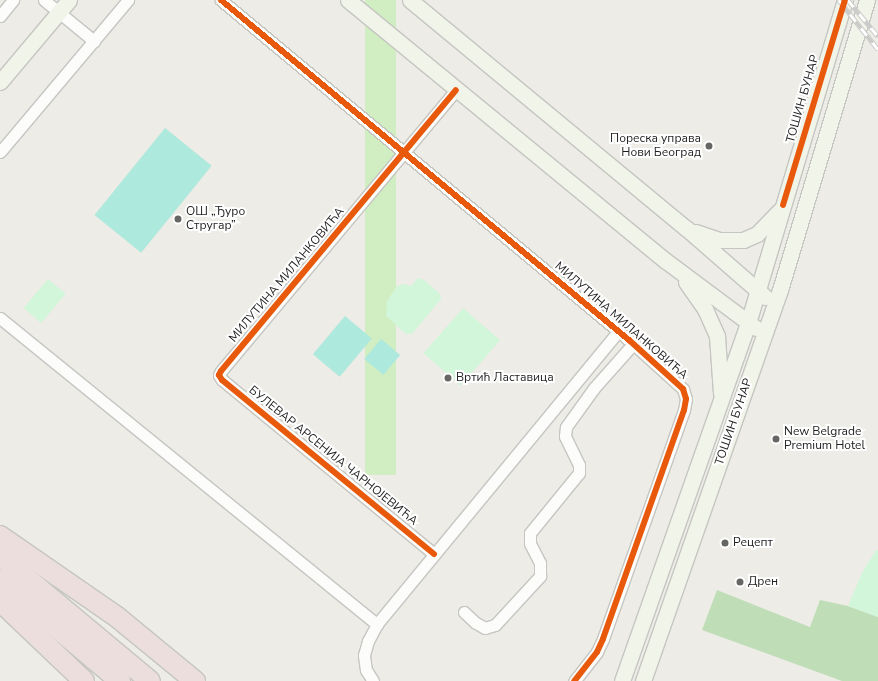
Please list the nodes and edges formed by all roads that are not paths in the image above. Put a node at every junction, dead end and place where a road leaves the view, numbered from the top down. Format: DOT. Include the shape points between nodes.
graph roads {
  1 [pos="13,0"];
  2 [pos="44,0"];
  3 [pos="69,0"];
  4 [pos="128,0"];
  5 [pos="221,0"];
  6 [pos="348,0"];
  7 [pos="410,0"];
  8 [pos="845,0"];
  9 [pos="867,0"];
  10 [pos="58,12"];
  11 [pos="0,16"];
  12 [pos="94,40"];
  13 [pos="0,82"];
  14 [pos="456,90"];
  15 [pos="0,152"];
  16 [pos="403,153"];
  17 [pos="783,205"];
  18 [pos="686,228"];
  19 [pos="678,271"];
  20 [pos="758,292"];
  21 [pos="775,306"];
  22 [pos="0,318"];
  23 [pos="748,323"];
  24 [pos="618,332"];
  25 [pos="765,335"];
  26 [pos="633,344"];
  27 [pos="219,375"];
  28 [pos="721,402"];
  29 [pos="0,536"];
  30 [pos="434,554"];
  31 [pos="0,556"];
  32 [pos="0,580"];
  33 [pos="0,601"];
  34 [pos="464,612"];
  35 [pos="377,624"];
  36 [pos="84,681"];
  37 [pos="120,681"];
  38 [pos="150,681"];
  39 [pos="195,681"];
  40 [pos="373,681"];
  41 [pos="574,681"];
  42 [pos="622,681"];
  43 [pos="643,681"];
  1 -- 11 [label="street"];
  2 -- 10 [label="street"];
  3 -- 10 [label="main road"];
  4 -- 12 [label="street"];
  5 -- 16 [label="street, МИЛУТИНА МИЛАНКОВИЋА"];
  6 -- 14 [label="main road"];
  7 -- 18 [label="main road"];
  8 -- 17 [label="main road, ТОШИН БУНАР"];
  9 -- 21 [label="main road, ТОШИН БУНАР"];
  10 -- 12 [label="street"];
  10 -- 13 [label="main road"];
  12 -- 15 [label="street"];
  14 -- 16 [label="street, МИЛУТИНА МИЛАНКОВИЋА"];
  14 -- 19 [label="main road"];
  16 -- 24 [label="street, МИЛУТИНА МИЛАНКОВИЋА"];
  16 -- 27 [label="street, МИЛУТИНА МИЛАНКОВИЋА"];
  17 -- 18 [label="main road" via="768,225 757,234 743,240 733,242 708,238"];
  17 -- 20 [label="main road, ТОШИН БУНАР"];
  18 -- 20 [label="main road"];
  19 -- 23 [label="main road"];
  19 -- 28 [label="main road" via="705,309 717,336"];
  20 -- 21 [label="main road"];
  20 -- 23 [label="main road, ТОШИН БУНАР"];
  21 -- 25 [label="main road, ТОШИН БУНАР"];
  22 -- 35 [label="street"];
  23 -- 25 [label="main road"];
  23 -- 28 [label="main road, ТОШИН БУНАР"];
  24 -- 26 [label="street, МИЛУТИНА МИЛАНКОВИЋА"];
  24 -- 30 [label="street, МИЛУТИНА МИЛАНКОВИЋА"];
  25 -- 43 [label="main road, ТОШИН БУНАР"];
  26 -- 34 [label="street" via="594,388 566,427 565,436 579,465 579,473 530,533 530,543 540,563 540,576 495,625 485,628"];
  26 -- 41 [label="street, МИЛУТИНА МИЛАНКОВИЋА" via="683,389 686,399 623,586 597,652"];
  27 -- 30 [label="street, БУЛЕВАР АРСЕНИЈА ЧАРНОЈЕВИЋА"];
  28 -- 42 [label="main road, ТОШИН БУНАР"];
  29 -- 39 [label="highway" via="117,617"];
  30 -- 35 [label="street, МИЛУТИНА МИЛАНКОВИЋА"];
  31 -- 38 [label="highway"];
  32 -- 37 [label="highway"];
  33 -- 36 [label="highway"];
  35 -- 40 [label="street" via="364,655 366,670"];
}
